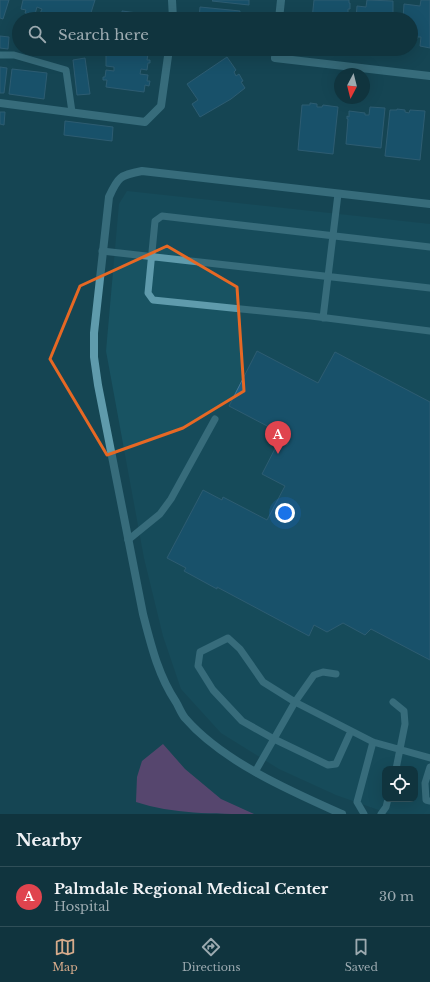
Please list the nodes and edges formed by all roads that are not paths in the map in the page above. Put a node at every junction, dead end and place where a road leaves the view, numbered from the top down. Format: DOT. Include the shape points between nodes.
graph roads {
  1 [pos="172,0"];
  2 [pos="281,0"];
  3 [pos="173,12"];
  4 [pos="280,12"];
  5 [pos="0,54"];
  6 [pos="12,55"];
  7 [pos="17,56"];
  8 [pos="168,56"];
  9 [pos="275,56"];
  10 [pos="430,76"];
  11 [pos="0,103"];
  12 [pos="72,112"];
  13 [pos="338,194"];
  14 [pos="430,204"];
  15 [pos="333,236"];
  16 [pos="430,247"];
  17 [pos="102,251"];
  18 [pos="150,257"];
  19 [pos="329,276"];
  20 [pos="430,288"];
  21 [pos="323,318"];
  22 [pos="430,331"];
  23 [pos="215,419"];
  24 [pos="128,540"];
  25 [pos="336,674"];
  26 [pos="295,702"];
  27 [pos="393,702"];
  28 [pos="351,731"];
  29 [pos="274,739"];
  30 [pos="372,742"];
  31 [pos="401,750"];
  32 [pos="430,758"];
  33 [pos="397,766"];
  34 [pos="430,767"];
  35 [pos="255,772"];
  36 [pos="430,801"];
  37 [pos="387,802"];
  38 [pos="342,814"];
  39 [pos="364,814"];
  40 [pos="381,814"];
  1 -- 3 [label="street"];
  2 -- 4 [label="street"];
  5 -- 6 [label="lane"];
  7 -- 12 [label="lane" via="66,70"];
  8 -- 12 [label="street" via="161,106 144,122"];
  9 -- 10 [label="street" via="275,58"];
  11 -- 12 [label="street"];
  13 -- 14 [label="street"];
  13 -- 15 [label="lane"];
  13 -- 17 [label="street" via="142,171 126,174 116,181 109,197"];
  15 -- 16 [label="lane"];
  15 -- 18 [label="lane" via="162,216 155,221"];
  15 -- 19 [label="lane"];
  17 -- 18 [label="lane"];
  17 -- 24 [label="street" via="94,357"];
  18 -- 19 [label="lane"];
  18 -- 21 [label="lane" via="148,293 153,300"];
  19 -- 20 [label="lane"];
  19 -- 21 [label="lane"];
  21 -- 22 [label="lane"];
  23 -- 24 [label="lane" via="171,499 160,514"];
  24 -- 35 [label="street" via="152,652 170,694 185,717 211,743"];
  25 -- 26 [label="lane" via="323,672 314,675"];
  26 -- 28 [label="lane"];
  26 -- 29 [label="lane"];
  26 -- 29 [label="lane" via="263,682 240,649 228,638 200,652 198,666 213,690 242,721"];
  27 -- 31 [label="lane" via="404,711"];
  28 -- 29 [label="lane" via="336,764 328,765"];
  28 -- 30 [label="lane"];
  29 -- 35 [label="lane"];
  30 -- 31 [label="lane"];
  30 -- 39 [label="lane" via="357,802"];
  31 -- 32 [label="lane"];
  31 -- 33 [label="lane"];
  34 -- 36 [label="lane" via="426,783 426,800"];
  35 -- 38 [label="street"];
  37 -- 40 [label="lane"];
}
